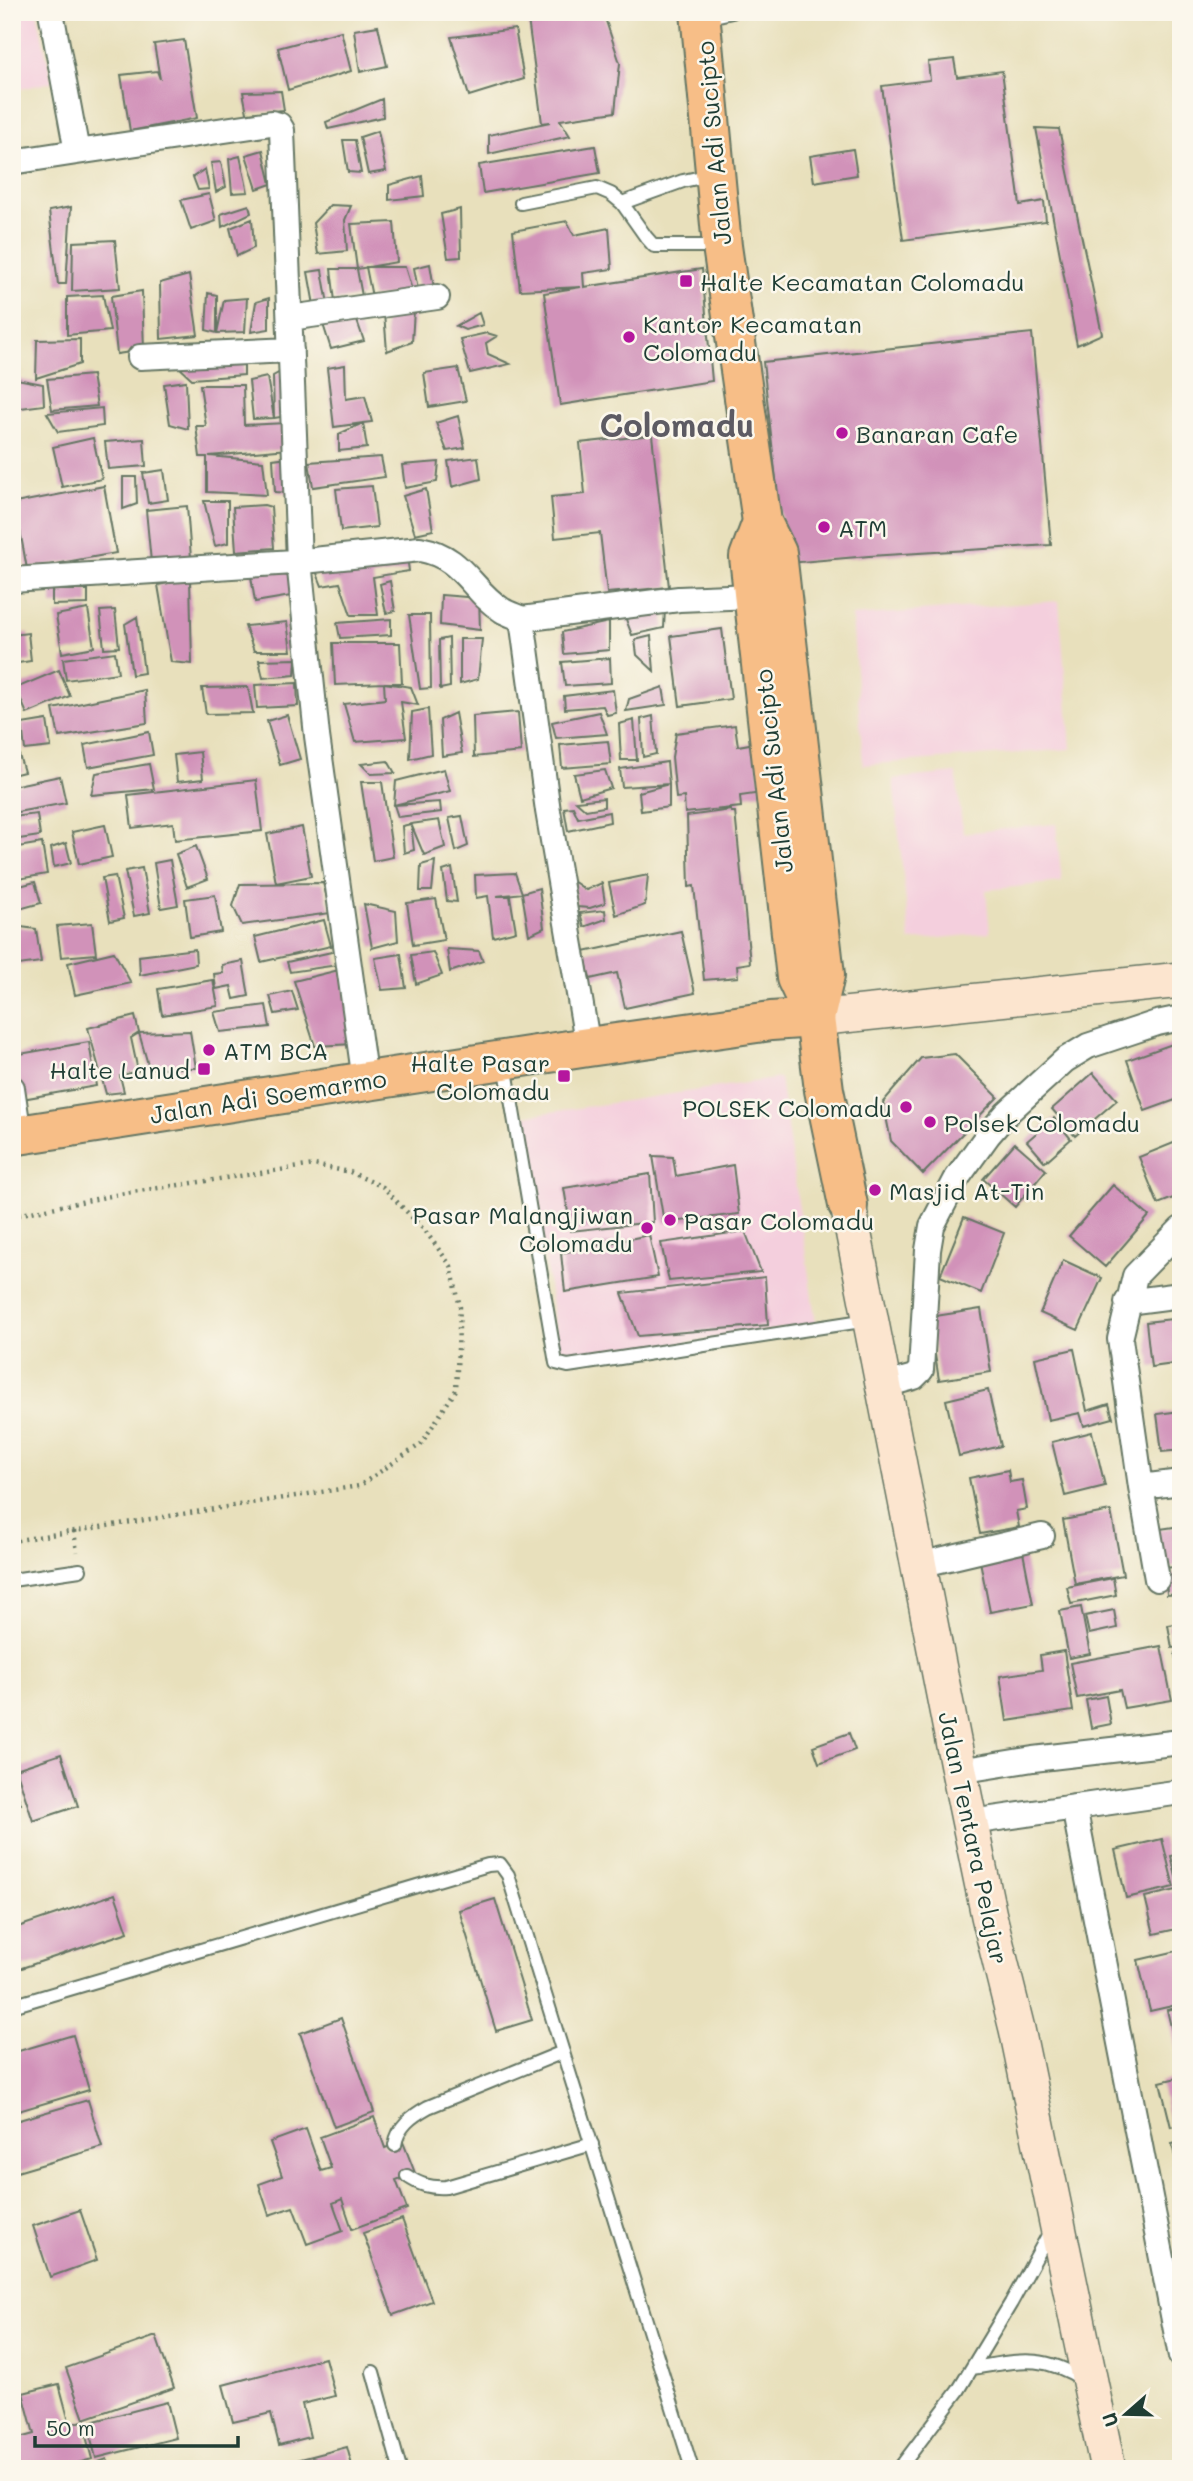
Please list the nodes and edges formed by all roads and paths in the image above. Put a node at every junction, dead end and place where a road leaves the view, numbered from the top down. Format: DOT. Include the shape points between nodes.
graph roads {
  1 [pos="51,12"];
  2 [pos="711,15"];
  3 [pos="77,152"];
  4 [pos="12,162"];
  5 [pos="715,174"];
  6 [pos="521,203"];
  7 [pos="622,203"];
  8 [pos="722,246"];
  9 [pos="438,297"];
  10 [pos="290,318"];
  11 [pos="291,350"];
  12 [pos="140,357"];
  13 [pos="762,522"];
  14 [pos="299,561"];
  15 [pos="12,580"];
  16 [pos="753,596"];
  17 [pos="522,619"];
  18 [pos="1181,980"];
  19 [pos="815,1018"];
  20 [pos="1181,1018"];
  21 [pos="588,1048"];
  22 [pos="505,1061"];
  23 [pos="365,1081"];
  24 [pos="12,1088"];
  25 [pos="16,1136"];
  26 [pos="848,1205"];
  27 [pos="12,1216"];
  28 [pos="1181,1229"];
  29 [pos="1181,1295"];
  30 [pos="1127,1302"];
  31 [pos="872,1320"];
  32 [pos="885,1385"];
  33 [pos="1181,1482"];
  34 [pos="1141,1487"];
  35 [pos="1042,1535"];
  36 [pos="12,1541"];
  37 [pos="919,1564"];
  38 [pos="80,1570"];
  39 [pos="1157,1579"];
  40 [pos="12,1580"];
  41 [pos="1181,1742"];
  42 [pos="958,1771"];
  43 [pos="1181,1792"];
  44 [pos="1074,1807"];
  45 [pos="971,1822"];
  46 [pos="12,2006"];
  47 [pos="564,2052"];
  48 [pos="592,2144"];
  49 [pos="395,2145"];
  50 [pos="407,2176"];
  51 [pos="1056,2221"];
  52 [pos="1181,2356"];
  53 [pos="972,2368"];
  54 [pos="373,2372"];
  55 [pos="1090,2384"];
  56 [pos="400,2469"];
  57 [pos="692,2469"];
  58 [pos="899,2469"];
  59 [pos="1108,2469"];
  1 -- 3 [label="street"];
  2 -- 5 [label="main road, Jalan Adi Sucipto"];
  3 -- 4 [label="street"];
  3 -- 10 [label="street" via="279,125"];
  5 -- 7 [label="lane"];
  5 -- 8 [label="main road, Jalan Adi Sucipto"];
  6 -- 7 [label="lane" via="597,188"];
  7 -- 8 [label="lane" via="654,246"];
  8 -- 13 [label="main road, Jalan Adi Sucipto"];
  9 -- 10 [label="street"];
  10 -- 11 [label="street"];
  11 -- 12 [label="street"];
  11 -- 14 [label="street"];
  13 -- 16 [label="main road, Jalan Adi Sucipto" via="749,557"];
  13 -- 19 [label="main road, Jalan Adi Sucipto" via="777,552 825,975"];
  14 -- 15 [label="street"];
  14 -- 17 [label="street" via="420,549 437,552 501,610"];
  14 -- 23 [label="street" via="317,736"];
  16 -- 17 [label="street" via="680,599"];
  16 -- 19 [label="main road, Jalan Adi Sucipto" via="796,978"];
  17 -- 21 [label="street"];
  18 -- 19 [label="main road"];
  19 -- 21 [label="main road, Jalan Adi Soemarmo"];
  19 -- 26 [label="main road, Jalan Adi Sucipto" via="824,1090"];
  20 -- 32 [label="street" via="1088,1046 1065,1060 988,1135 957,1178 932,1226 921,1370 914,1377"];
  21 -- 22 [label="main road, Jalan Adi Soemarmo"];
  22 -- 23 [label="main road, Jalan Adi Soemarmo"];
  22 -- 31 [label="lane" via="556,1363 568,1366"];
  23 -- 25 [label="main road, Jalan Adi Soemarmo"];
  24 -- 25 [label="street"];
  26 -- 31 [label="main road, Jalan Tentara Pelajar"];
  27 -- 36 [label="path" via="125,1193 314,1165 350,1172 383,1188 426,1232 451,1266 460,1307 456,1391 421,1444 359,1486"];
  28 -- 30 [label="street" via="1135,1276"];
  29 -- 30 [label="street"];
  30 -- 34 [label="street" via="1120,1339"];
  31 -- 32 [label="main road, Jalan Tentara Pelajar"];
  32 -- 37 [label="main road, Jalan Tentara Pelajar"];
  33 -- 34 [label="street"];
  34 -- 39 [label="street"];
  35 -- 37 [label="street"];
  37 -- 42 [label="main road, Jalan Tentara Pelajar"];
  38 -- 40 [label="lane"];
  41 -- 42 [label="street"];
  42 -- 45 [label="main road, Jalan Tentara Pelajar"];
  43 -- 44 [label="street"];
  44 -- 45 [label="street"];
  44 -- 52 [label="street"];
  45 -- 51 [label="main road, Jalan Tentara Pelajar"];
  46 -- 47 [label="lane" via="500,1864 508,1875"];
  47 -- 48 [label="lane"];
  47 -- 49 [label="lane" via="428,2107 402,2126"];
  48 -- 50 [label="lane" via="446,2187 420,2185"];
  48 -- 57 [label="lane"];
  51 -- 53 [label="lane"];
  51 -- 55 [label="main road, Jalan Tentara Pelajar"];
  53 -- 55 [label="lane" via="1045,2361"];
  53 -- 58 [label="lane"];
  54 -- 56 [label="lane"];
  55 -- 59 [label="main road, Jalan Tentara Pelajar"];
}
